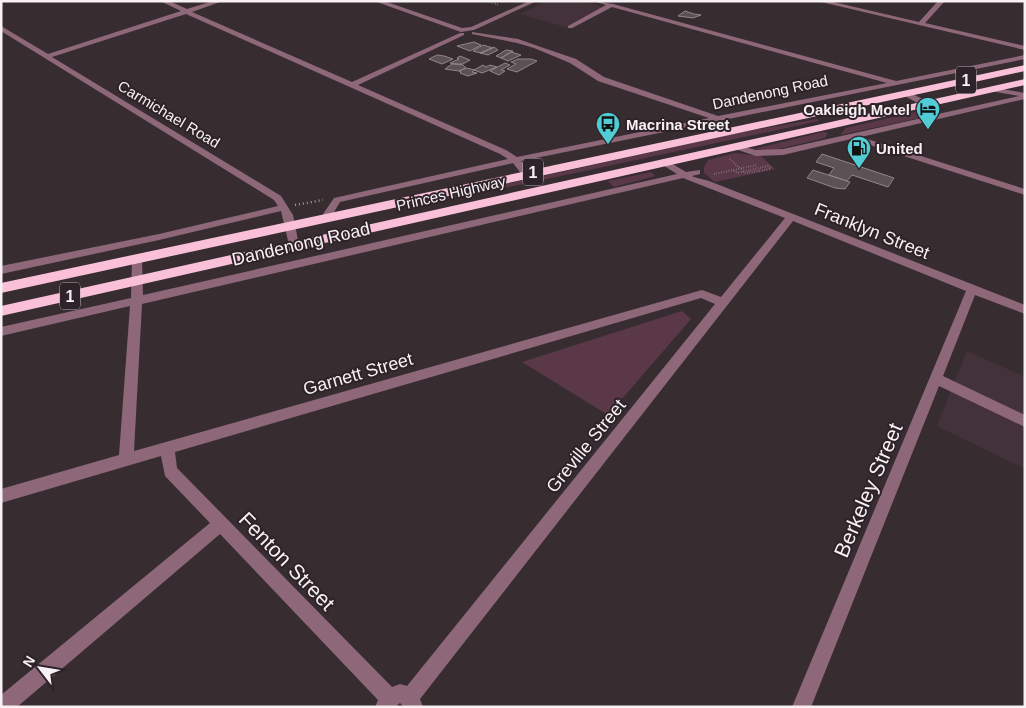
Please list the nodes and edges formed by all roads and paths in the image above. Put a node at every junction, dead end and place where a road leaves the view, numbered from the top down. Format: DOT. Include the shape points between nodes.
graph roads {
  1 [pos="163,1"];
  2 [pos="220,1"];
  3 [pos="377,1"];
  4 [pos="534,1"];
  5 [pos="596,1"];
  6 [pos="820,1"];
  7 [pos="942,1"];
  8 [pos="611,6"];
  9 [pos="187,12"];
  10 [pos="921,24"];
  11 [pos="570,27"];
  12 [pos="1,28"];
  13 [pos="473,31"];
  14 [pos="462,32"];
  15 [pos="1025,48"];
  16 [pos="47,56"];
  17 [pos="1025,57"];
  18 [pos="1025,68"];
  19 [pos="1025,82"];
  20 [pos="896,83"];
  21 [pos="352,85"];
  22 [pos="993,89"];
  23 [pos="906,93"];
  24 [pos="1025,96"];
  25 [pos="926,104"];
  26 [pos="936,117"];
  27 [pos="718,119"];
  28 [pos="842,122"];
  29 [pos="853,136"];
  30 [pos="833,140"];
  31 [pos="733,147"];
  32 [pos="698,154"];
  33 [pos="515,160"];
  34 [pos="664,162"];
  35 [pos="765,163"];
  36 [pos="771,169"];
  37 [pos="733,170"];
  38 [pos="697,172"];
  39 [pos="526,174"];
  40 [pos="684,175"];
  41 [pos="708,179"];
  42 [pos="1025,192"];
  43 [pos="337,200"];
  44 [pos="284,207"];
  45 [pos="326,218"];
  46 [pos="791,218"];
  47 [pos="290,225"];
  48 [pos="294,245"];
  49 [pos="137,258"];
  50 [pos="1,270"];
  51 [pos="138,280"];
  52 [pos="1,288"];
  53 [pos="972,289"];
  54 [pos="137,300"];
  55 [pos="723,303"];
  56 [pos="1025,310"];
  57 [pos="1,311"];
  58 [pos="1,332"];
  59 [pos="937,379"];
  60 [pos="1025,421"];
  61 [pos="167,449"];
  62 [pos="126,460"];
  63 [pos="1,496"];
  64 [pos="220,524"];
  65 [pos="412,702"];
  66 [pos="387,703"];
  67 [pos="2,707"];
  68 [pos="801,707"];
  1 -- 9 [label="street"];
  2 -- 9 [label="street"];
  3 -- 14 [label="street"];
  4 -- 13 [label="street"];
  5 -- 8 [label="street"];
  6 -- 10 [label="street"];
  7 -- 10 [label="street"];
  8 -- 11 [label="street"];
  8 -- 20 [label="street"];
  9 -- 16 [label="street"];
  9 -- 21 [label="street"];
  10 -- 15 [label="street"];
  12 -- 16 [label="street, Carmichael Road"];
  13 -- 14 [label="street"];
  13 -- 27 [label="street" via="536,47 573,61 601,79"];
  14 -- 21 [label="street"];
  16 -- 44 [label="street, Carmichael Road" via="274,196"];
  17 -- 20 [label="street, Dandenong Road"];
  18 -- 23 [label="highway, Princes Highway / 1"];
  19 -- 22 [label="highway, Princes Highway / 1"];
  20 -- 27 [label="street, Dandenong Road"];
  21 -- 33 [label="street"];
  22 -- 24 [label="street"];
  22 -- 25 [label="highway, Princes Highway / 1"];
  23 -- 25 [label="street"];
  23 -- 39 [label="highway, Princes Highway / 1"];
  24 -- 26 [label="street"];
  25 -- 26 [label="street"];
  25 -- 28 [label="highway, Princes Highway / 1"];
  26 -- 29 [label="street"];
  27 -- 33 [label="street, Dandenong Road"];
  28 -- 30 [label="street"];
  28 -- 31 [label="highway, Princes Highway / 1"];
  29 -- 30 [label="street"];
  29 -- 42 [label="street"];
  30 -- 31 [label="street" via="772,154"];
  31 -- 32 [label="highway, Princes Highway / 1"];
  32 -- 34 [label="highway, Princes Highway / 1"];
  32 -- 38 [label="street"];
  33 -- 39 [label="street"];
  33 -- 43 [label="street, Dandenong Road"];
  34 -- 40 [label="street, Franklyn Street"];
  34 -- 48 [label="highway, Princes Highway / 1"];
  35 -- 37 [label="path"];
  36 -- 37 [label="path" via="768,166 737,173"];
  37 -- 41 [label="path"];
  38 -- 40 [label="street, Dandenong Road"];
  38 -- 41 [label="street, Franklyn Street"];
  39 -- 45 [label="highway, Princes Highway / 1"];
  40 -- 41 [label="street, Franklyn Street" via="696,181"];
  40 -- 54 [label="street, Dandenong Road"];
  41 -- 46 [label="street, Franklyn Street"];
  43 -- 44 [label="path"];
  43 -- 45 [label="street, Dandenong Road"];
  44 -- 47 [label="street"];
  44 -- 50 [label="street"];
  45 -- 47 [label="highway, Princes Highway / 1"];
  46 -- 53 [label="street, Franklyn Street"];
  46 -- 55 [label="street, Greville Street"];
  47 -- 48 [label="street"];
  47 -- 49 [label="highway, Princes Highway / 1"];
  48 -- 51 [label="highway, Princes Highway / 1"];
  49 -- 51 [label="street"];
  49 -- 52 [label="highway, Princes Highway / 1"];
  51 -- 54 [label="street"];
  51 -- 57 [label="highway, Princes Highway / 1"];
  53 -- 56 [label="street, Franklyn Street"];
  53 -- 59 [label="street, Berkeley Street"];
  54 -- 58 [label="street, Dandenong Road"];
  54 -- 62 [label="street"];
  55 -- 61 [label="street, Garnett Street" via="702,294"];
  55 -- 65 [label="street, Greville Street"];
  59 -- 60 [label="street"];
  59 -- 68 [label="street, Berkeley Street"];
  61 -- 62 [label="street, Garnett Street"];
  61 -- 64 [label="street, Fenton Street" via="170,471"];
  62 -- 63 [label="street, Garnett Street"];
  64 -- 66 [label="street, Fenton Street"];
  64 -- 67 [label="street"];
  65 -- 66 [label="street" via="400,693"];
}
